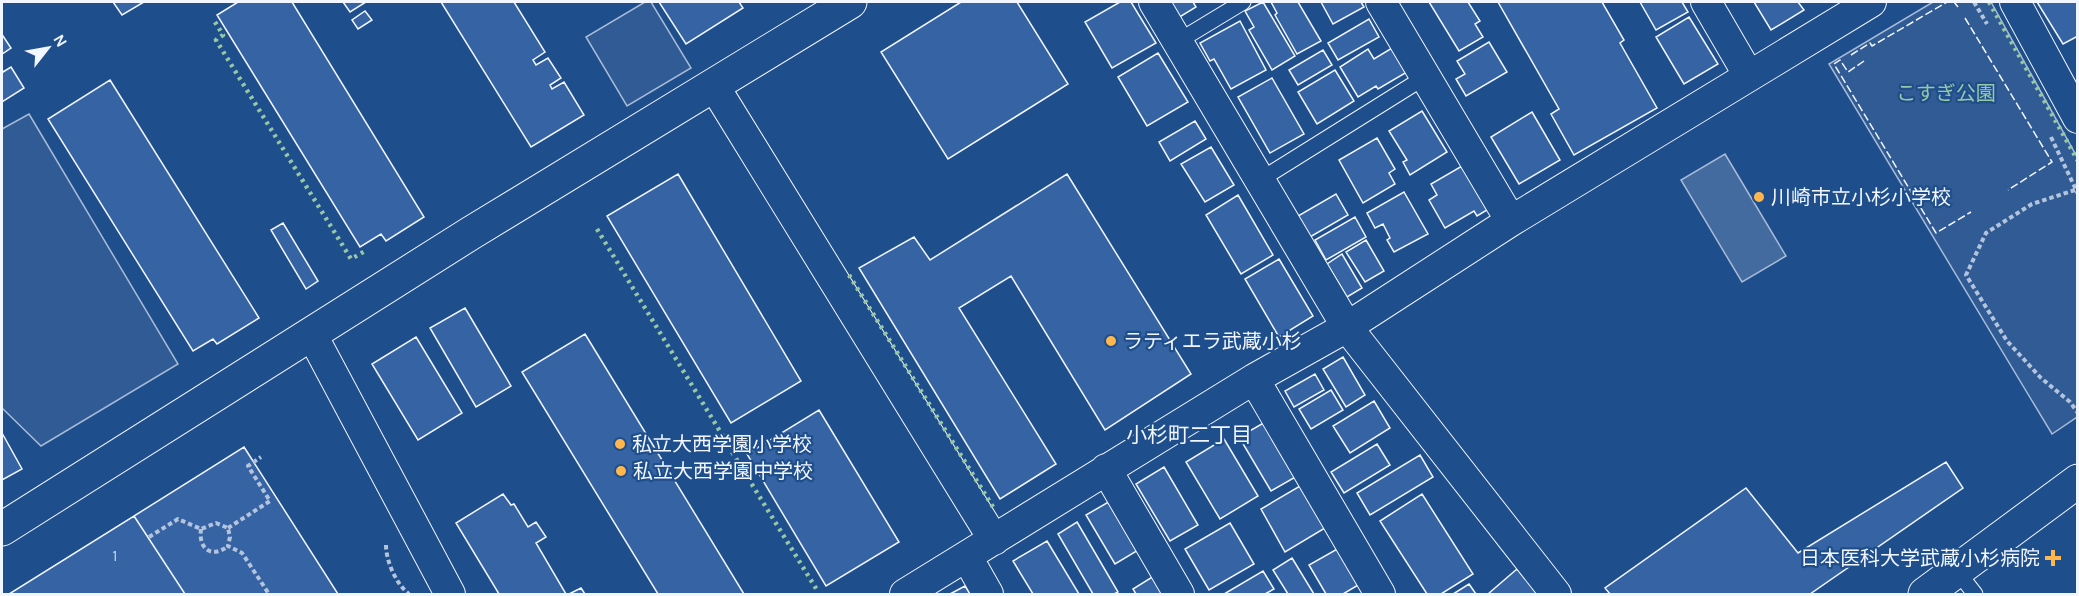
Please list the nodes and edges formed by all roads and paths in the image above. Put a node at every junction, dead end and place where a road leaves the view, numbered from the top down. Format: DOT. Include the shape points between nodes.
graph roads {
  1 [pos="1154,2"];
  2 [pos="1244,2"];
  3 [pos="1381,2"];
  4 [pos="1706,2"];
  5 [pos="1871,2"];
  6 [pos="2015,2"];
  7 [pos="837,5"];
  8 [pos="1177,42"];
  9 [pos="1425,76"];
  10 [pos="1749,76"];
  11 [pos="714,86"];
  12 [pos="2078,118"];
  13 [pos="1260,180"];
  14 [pos="2075,190"];
  15 [pos="1511,221"];
  16 [pos="1347,327"];
  17 [pos="312,335"];
  18 [pos="1254,379"];
  19 [pos="2078,413"];
  20 [pos="261,457"];
  21 [pos="1106,470"];
  22 [pos="2078,481"];
  23 [pos="228,528"];
  24 [pos="2,529"];
  25 [pos="201,529"];
  26 [pos="149,537"];
  27 [pos="993,540"];
  28 [pos="228,546"];
  29 [pos="967,557"];
  30 [pos="1966,583"];
  31 [pos="269,594"];
  32 [pos="450,594"];
  33 [pos="905,594"];
  34 [pos="988,594"];
  35 [pos="1179,594"];
  36 [pos="1380,594"];
  37 [pos="1556,594"];
  38 [pos="1925,594"];
  1 -- 8 [label="street"];
  2 -- 8 [label="lane"];
  3 -- 9 [label="street"];
  4 -- 10 [label="street"];
  5 -- 10 [label="street"];
  6 -- 12 [label="street"];
  7 -- 11 [label="street"];
  8 -- 13 [label="street"];
  9 -- 13 [label="lane"];
  9 -- 15 [label="street"];
  10 -- 15 [label="street"];
  11 -- 17 [label="street"];
  11 -- 27 [label="street"];
  13 -- 16 [label="street"];
  14 -- 19 [label="path" via="2032,204 1986,233 1966,276 2007,341"];
  15 -- 16 [label="street"];
  16 -- 18 [label="street"];
  16 -- 37 [label="street"];
  17 -- 24 [label="street"];
  17 -- 32 [label="street"];
  18 -- 21 [label="street"];
  18 -- 36 [label="street"];
  20 -- 23 [label="path" via="248,466 270,501"];
  21 -- 27 [label="street"];
  21 -- 35 [label="street"];
  22 -- 30 [label="street"];
  23 -- 25 [label="path" via="216,523"];
  23 -- 28 [label="path"];
  25 -- 26 [label="path" via="178,519"];
  25 -- 28 [label="path" via="199,538 209,551 218,552"];
  27 -- 29 [label="street"];
  28 -- 31 [label="path" via="242,553"];
  29 -- 33 [label="street"];
  29 -- 34 [label="street"];
  30 -- 38 [label="street"];
}
